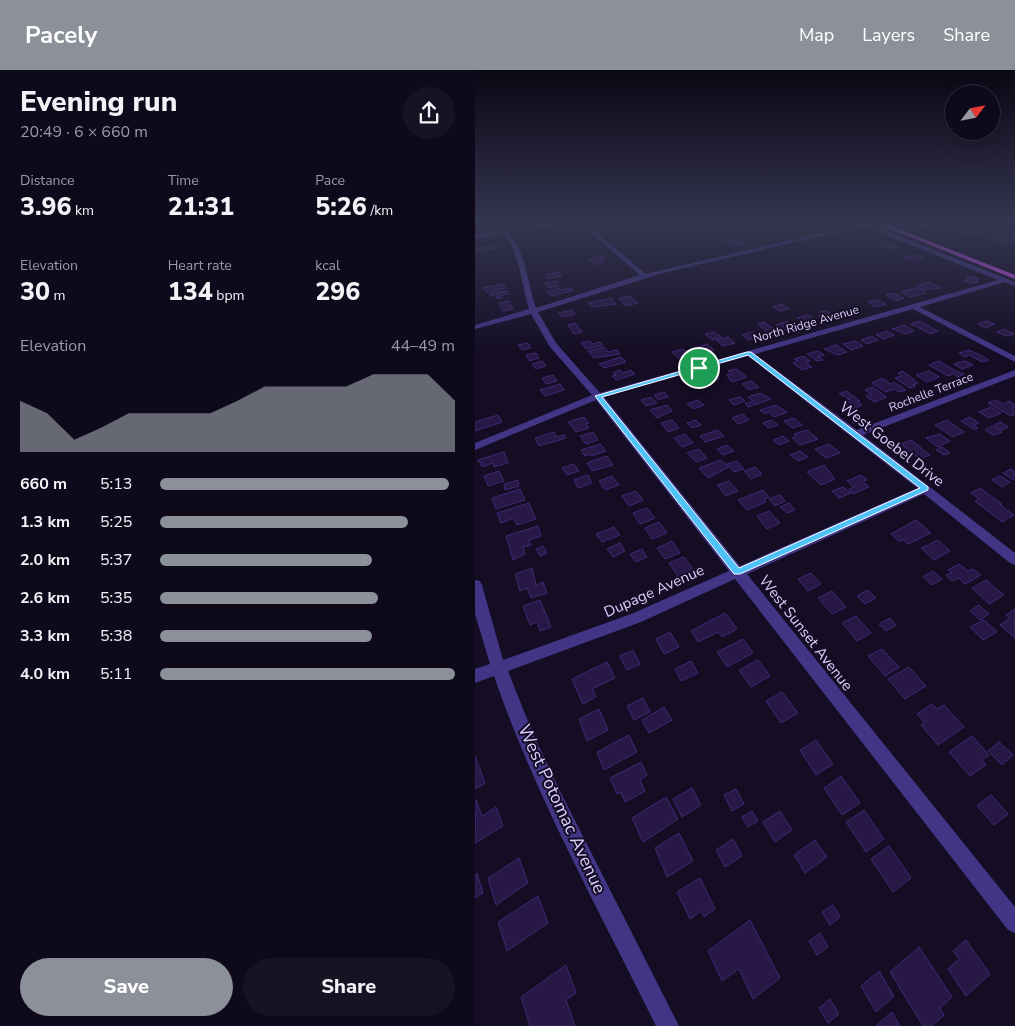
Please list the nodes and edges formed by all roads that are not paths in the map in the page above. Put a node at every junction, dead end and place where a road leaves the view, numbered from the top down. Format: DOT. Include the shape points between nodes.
graph roads {
  1 [pos="523,266"];
  2 [pos="633,266"];
  3 [pos="682,266"];
  4 [pos="969,266"];
  5 [pos="986,266"];
  6 [pos="645,276"];
  7 [pos="1015,277"];
  8 [pos="1005,280"];
  9 [pos="1015,284"];
  10 [pos="915,307"];
  11 [pos="534,311"];
  12 [pos="475,327"];
  13 [pos="749,353"];
  14 [pos="1015,359"];
  15 [pos="1015,373"];
  16 [pos="598,396"];
  17 [pos="856,434"];
  18 [pos="475,447"];
  19 [pos="925,489"];
  20 [pos="1015,560"];
  21 [pos="737,572"];
  22 [pos="475,584"];
  23 [pos="499,668"];
  24 [pos="475,676"];
  25 [pos="1015,923"];
  26 [pos="668,1026"];
  1 -- 11 [label="street, West Sunset Avenue"];
  2 -- 6 [label="street"];
  3 -- 6 [label="street"];
  4 -- 8 [label="street"];
  5 -- 7 [label="main road"];
  6 -- 11 [label="street"];
  8 -- 9 [label="street"];
  8 -- 10 [label="street, North Ridge Avenue"];
  10 -- 13 [label="street, North Ridge Avenue"];
  10 -- 14 [label="street"];
  11 -- 12 [label="street"];
  11 -- 16 [label="street, West Sunset Avenue" via="557,350"];
  13 -- 16 [label="street, North Ridge Avenue"];
  13 -- 17 [label="street, West Goebel Drive"];
  15 -- 17 [label="street, Rochelle Terrace"];
  16 -- 18 [label="street, North Ridge Avenue"];
  16 -- 21 [label="street, West Sunset Avenue"];
  17 -- 19 [label="street, West Goebel Drive"];
  19 -- 20 [label="street, West Goebel Drive"];
  19 -- 21 [label="street, Dupage Avenue"];
  21 -- 23 [label="street, Dupage Avenue" via="628,621"];
  21 -- 25 [label="street, West Sunset Avenue"];
  22 -- 23 [label="street, West Potomac Avenue"];
  23 -- 24 [label="street, Dupage Avenue"];
  23 -- 26 [label="street, West Potomac Avenue" via="537,764"];
}
